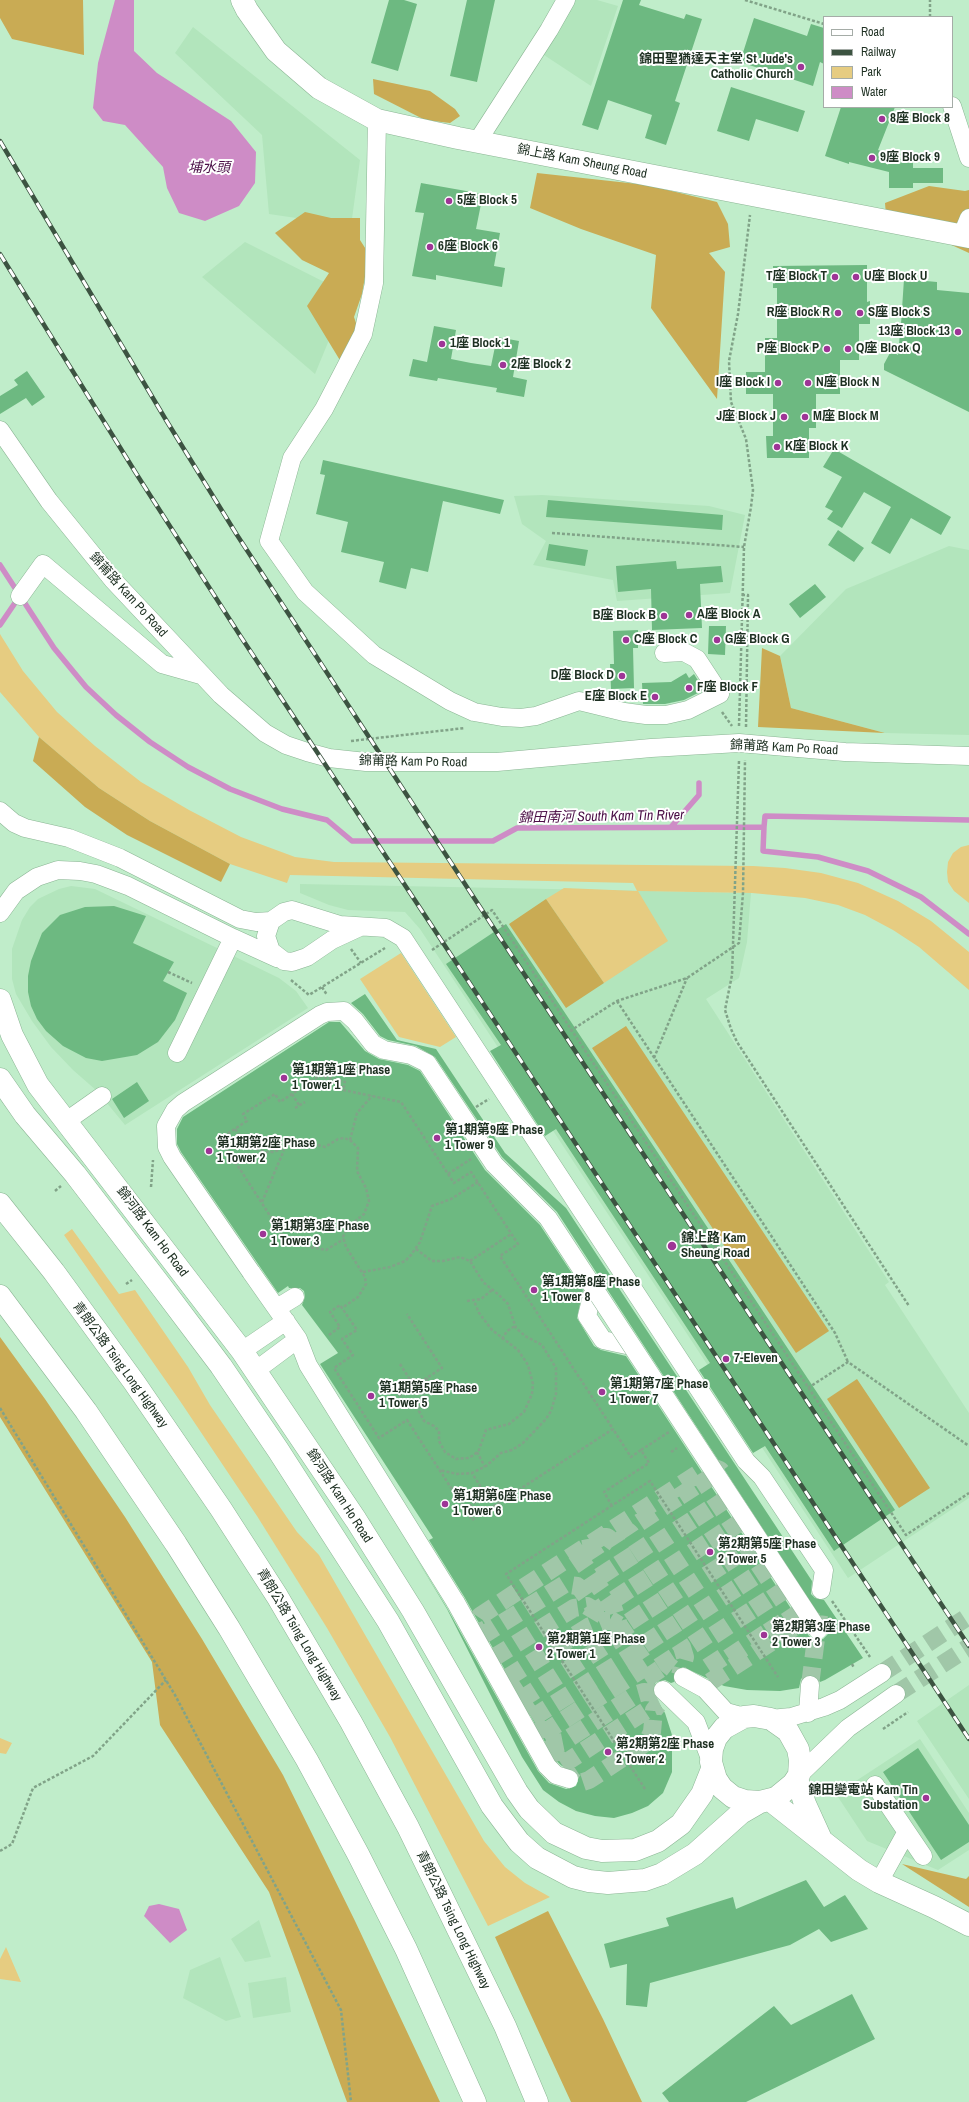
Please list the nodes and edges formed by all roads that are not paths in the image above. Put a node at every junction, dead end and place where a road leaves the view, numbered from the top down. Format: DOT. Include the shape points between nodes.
graph roads {
  1 [pos="242,0"];
  2 [pos="566,0"];
  3 [pos="953,108"];
  4 [pos="378,120"];
  5 [pos="477,142"];
  6 [pos="969,158"];
  7 [pos="967,230"];
  8 [pos="0,430"];
  9 [pos="20,596"];
  10 [pos="664,653"];
  11 [pos="202,676"];
  12 [pos="969,756"];
  13 [pos="0,811"];
  14 [pos="0,913"];
  15 [pos="308,915"];
  16 [pos="271,921"];
  17 [pos="360,927"];
  18 [pos="233,938"];
  19 [pos="313,952"];
  20 [pos="284,961"];
  21 [pos="0,1000"];
  22 [pos="177,1053"];
  23 [pos="0,1079"];
  24 [pos="102,1096"];
  25 [pos="65,1122"];
  26 [pos="0,1204"];
  27 [pos="0,1296"];
  28 [pos="295,1297"];
  29 [pos="281,1315"];
  30 [pos="298,1339"];
  31 [pos="242,1351"];
  32 [pos="255,1370"];
  33 [pos="822,1588"];
  34 [pos="818,1630"];
  35 [pos="882,1672"];
  36 [pos="683,1677"];
  37 [pos="810,1685"];
  38 [pos="896,1694"];
  39 [pos="661,1696"];
  40 [pos="808,1713"];
  41 [pos="744,1717"];
  42 [pos="771,1719"];
  43 [pos="712,1765"];
  44 [pos="798,1777"];
  45 [pos="570,1779"];
  46 [pos="875,1785"];
  47 [pos="765,1801"];
  48 [pos="906,1833"];
  49 [pos="820,1838"];
  50 [pos="923,1856"];
  51 [pos="879,1882"];
  52 [pos="969,1925"];
  53 [pos="475,2102"];
  54 [pos="537,2102"];
  1 -- 4 [label="main road, 錦上路 Kam Sheung Road" via="276,51 319,88"];
  2 -- 5 [label="street"];
  3 -- 6 [label="street"];
  4 -- 5 [label="main road, 錦上路 Kam Sheung Road"];
  4 -- 10 [label="street" via="374,283 363,334 324,409 292,458 270,541 305,592 374,654 450,701 474,712 522,718 579,702 624,712 666,715 720,702 697,659 684,652"];
  5 -- 7 [label="main road, 錦上路 Kam Sheung Road"];
  8 -- 11 [label="street, 錦莆路 Kam Po Road" via="22,464 81,542"];
  9 -- 11 [label="street" via="43,564 162,664"];
  11 -- 12 [label="street, 錦莆路 Kam Po Road" via="245,718 265,733 286,745 345,760 496,762 651,748 742,744 845,752"];
  13 -- 16 [label="street" via="14,823 25,828 69,838 120,858 240,919"];
  14 -- 18 [label="street" via="16,891 37,877 58,870 80,871 128,886"];
  15 -- 16 [label="street" via="292,910"];
  15 -- 17 [label="street" via="335,924"];
  15 -- 19 [label="street" via="317,931 317,944"];
  16 -- 20 [label="street" via="266,936 268,944 271,951"];
  17 -- 19 [label="street"];
  17 -- 33 [label="street" via="386,928 410,948 746,1461 762,1477 824,1570"];
  18 -- 20 [label="street"];
  18 -- 22 [label="street"];
  19 -- 20 [label="street" via="300,961"];
  21 -- 25 [label="main road, 錦河路 Kam Ho Road" via="12,1035 28,1068"];
  23 -- 47 [label="main road, 錦河路 Kam Ho Road" via="25,1115 221,1366 388,1621 492,1806 519,1842 537,1858 573,1877 608,1883 645,1880 662,1874 694,1854 750,1807"];
  24 -- 25 [label="street"];
  25 -- 31 [label="main road, 錦河路 Kam Ho Road"];
  26 -- 54 [label="main road, 青朗公路 Tsing Long Highway" via="54,1272 134,1382 222,1509 280,1603 351,1722 408,1827 502,2019"];
  27 -- 53 [label="main road" via="86,1411 176,1544 307,1760 406,1948"];
  28 -- 29 [label="street"];
  29 -- 30 [label="street"];
  29 -- 31 [label="street"];
  29 -- 34 [label="street, bridge" via="172,1157 167,1147 166,1126 175,1110 183,1103 320,1015 336,1010 344,1011 373,1044 384,1050 411,1054 426,1063 494,1164 548,1218"];
  30 -- 32 [label="street"];
  30 -- 45 [label="street, bridge" via="308,1365 456,1603 547,1766 556,1775"];
  31 -- 32 [label="main road, 錦河路 Kam Ho Road"];
  32 -- 43 [label="main road, 錦河路 Kam Ho Road" via="356,1520 413,1611 517,1792 541,1822 554,1833 586,1848 620,1852 647,1847 681,1824 702,1794"];
  35 -- 40 [label="street" via="840,1700"];
  36 -- 41 [label="street" via="710,1688 726,1712"];
  37 -- 40 [label="street"];
  38 -- 44 [label="street" via="848,1728"];
  39 -- 43 [label="street" via="679,1704 696,1722"];
  40 -- 42 [label="street"];
  41 -- 42 [label="main road"];
  41 -- 43 [label="main road" via="724,1728 716,1738 712,1749"];
  42 -- 44 [label="main road" via="794,1738 800,1760"];
  43 -- 47 [label="main road" via="716,1779 733,1797 745,1802"];
  44 -- 47 [label="main road" via="786,1791"];
  44 -- 49 [label="main road" via="805,1804"];
  46 -- 48 [label="street"];
  47 -- 49 [label="main road"];
  48 -- 50 [label="street"];
  48 -- 51 [label="street"];
  49 -- 51 [label="main road" via="838,1855"];
  51 -- 52 [label="main road" via="934,1906"];
}
